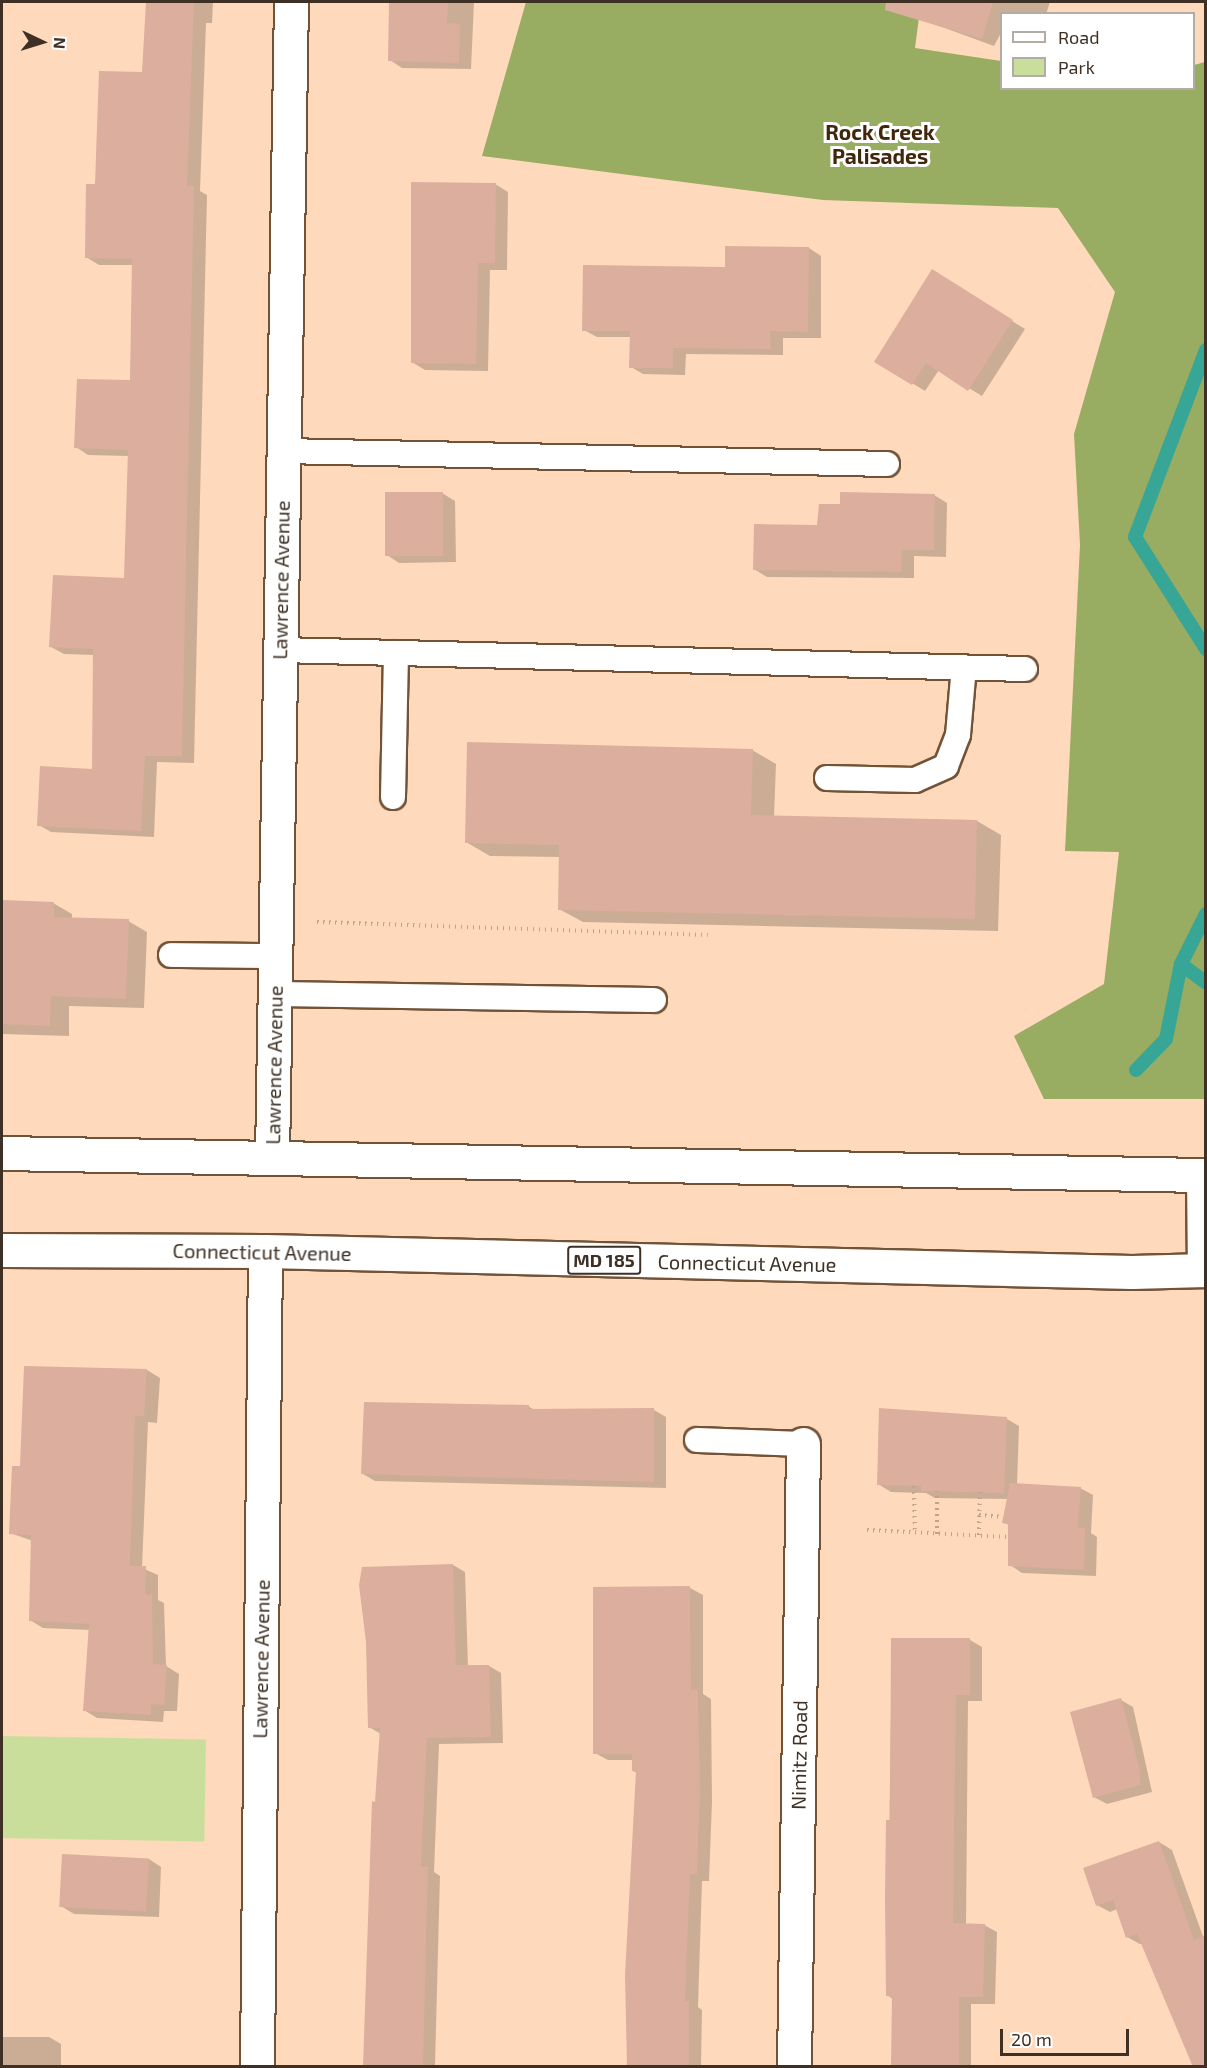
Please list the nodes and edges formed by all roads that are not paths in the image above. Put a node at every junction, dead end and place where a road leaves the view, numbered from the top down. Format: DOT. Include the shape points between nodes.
graph roads {
  1 [pos="291,2"];
  2 [pos="284,451"];
  3 [pos="887,464"];
  4 [pos="280,650"];
  5 [pos="396,653"];
  6 [pos="964,667"];
  7 [pos="1025,669"];
  8 [pos="826,778"];
  9 [pos="393,797"];
  10 [pos="171,955"];
  11 [pos="275,956"];
  12 [pos="275,994"];
  13 [pos="654,1000"];
  14 [pos="2,1153"];
  15 [pos="272,1158"];
  16 [pos="1204,1175"];
  17 [pos="2,1250"];
  18 [pos="265,1251"];
  19 [pos="1205,1270"];
  20 [pos="697,1440"];
  21 [pos="803,1444"];
  22 [pos="257,2067"];
  23 [pos="794,2067"];
  1 -- 2 [label="street, Lawrence Avenue"];
  2 -- 3 [label="lane"];
  2 -- 4 [label="street, Lawrence Avenue"];
  4 -- 5 [label="lane"];
  4 -- 11 [label="street, Lawrence Avenue"];
  5 -- 6 [label="lane"];
  5 -- 9 [label="lane"];
  6 -- 7 [label="lane"];
  6 -- 8 [label="lane" via="958,735 946,765 915,780"];
  10 -- 11 [label="lane"];
  11 -- 12 [label="street, Lawrence Avenue"];
  12 -- 13 [label="lane"];
  12 -- 15 [label="street, Lawrence Avenue"];
  14 -- 15 [label="street"];
  15 -- 16 [label="street"];
  16 -- 19 [label="street"];
  17 -- 18 [label="street, Connecticut Avenue / MD 185"];
  18 -- 19 [label="street, Connecticut Avenue / MD 185" via="1120,1272"];
  18 -- 22 [label="street, Lawrence Avenue"];
  20 -- 21 [label="lane"];
  21 -- 23 [label="street, Nimitz Road"];
}
